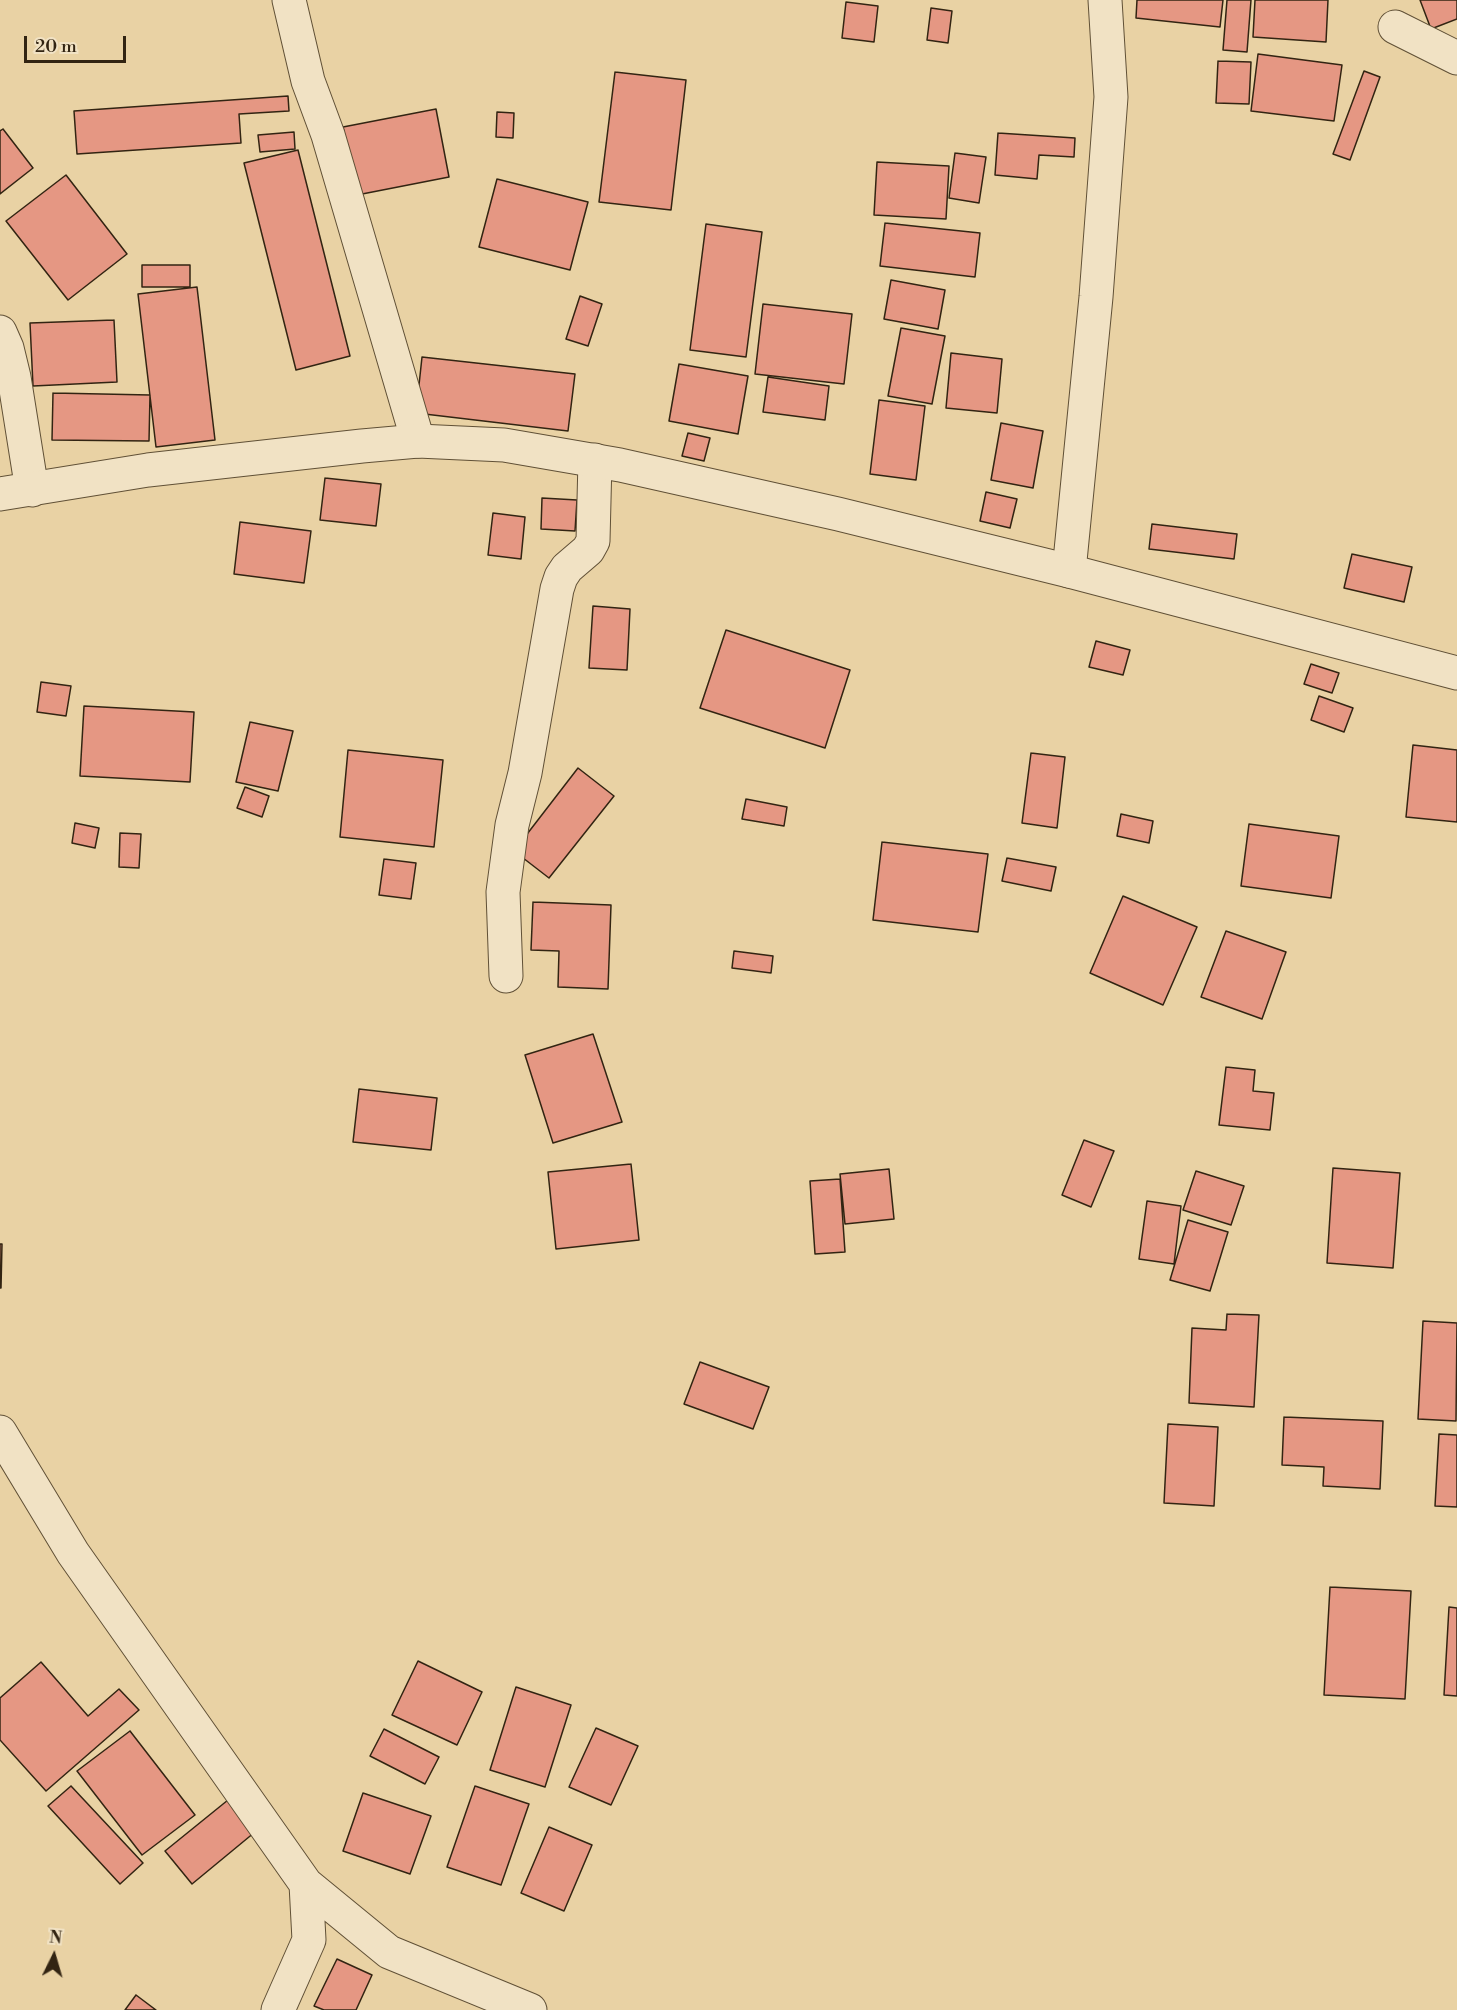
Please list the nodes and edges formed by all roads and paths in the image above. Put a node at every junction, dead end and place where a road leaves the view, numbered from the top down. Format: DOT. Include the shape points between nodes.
graph roads {
  1 [pos="289,0"];
  2 [pos="1106,0"];
  3 [pos="1395,27"];
  4 [pos="1457,58"];
  5 [pos="0,332"];
  6 [pos="418,441"];
  7 [pos="595,460"];
  8 [pos="32,490"];
  9 [pos="0,494"];
  10 [pos="1069,571"];
  11 [pos="1457,673"];
  12 [pos="506,976"];
  13 [pos="0,1432"];
  14 [pos="306,1884"];
  15 [pos="278,2010"];
  16 [pos="530,2010"];
  1 -- 6 [label="street" via="308,81 328,135"];
  2 -- 10 [label="street" via="1111,97"];
  3 -- 4 [label="street"];
  5 -- 8 [label="street" via="14,377"];
  6 -- 7 [label="street" via="504,445"];
  6 -- 8 [label="street" via="148,470"];
  7 -- 10 [label="street"];
  7 -- 12 [label="street" via="593,541 567,568 557,589 525,773 512,825 503,892"];
  8 -- 9 [label="street"];
  10 -- 11 [label="street"];
  13 -- 14 [label="street" via="73,1553"];
  14 -- 15 [label="street" via="309,1940"];
  14 -- 16 [label="street" via="389,1952"];
}
